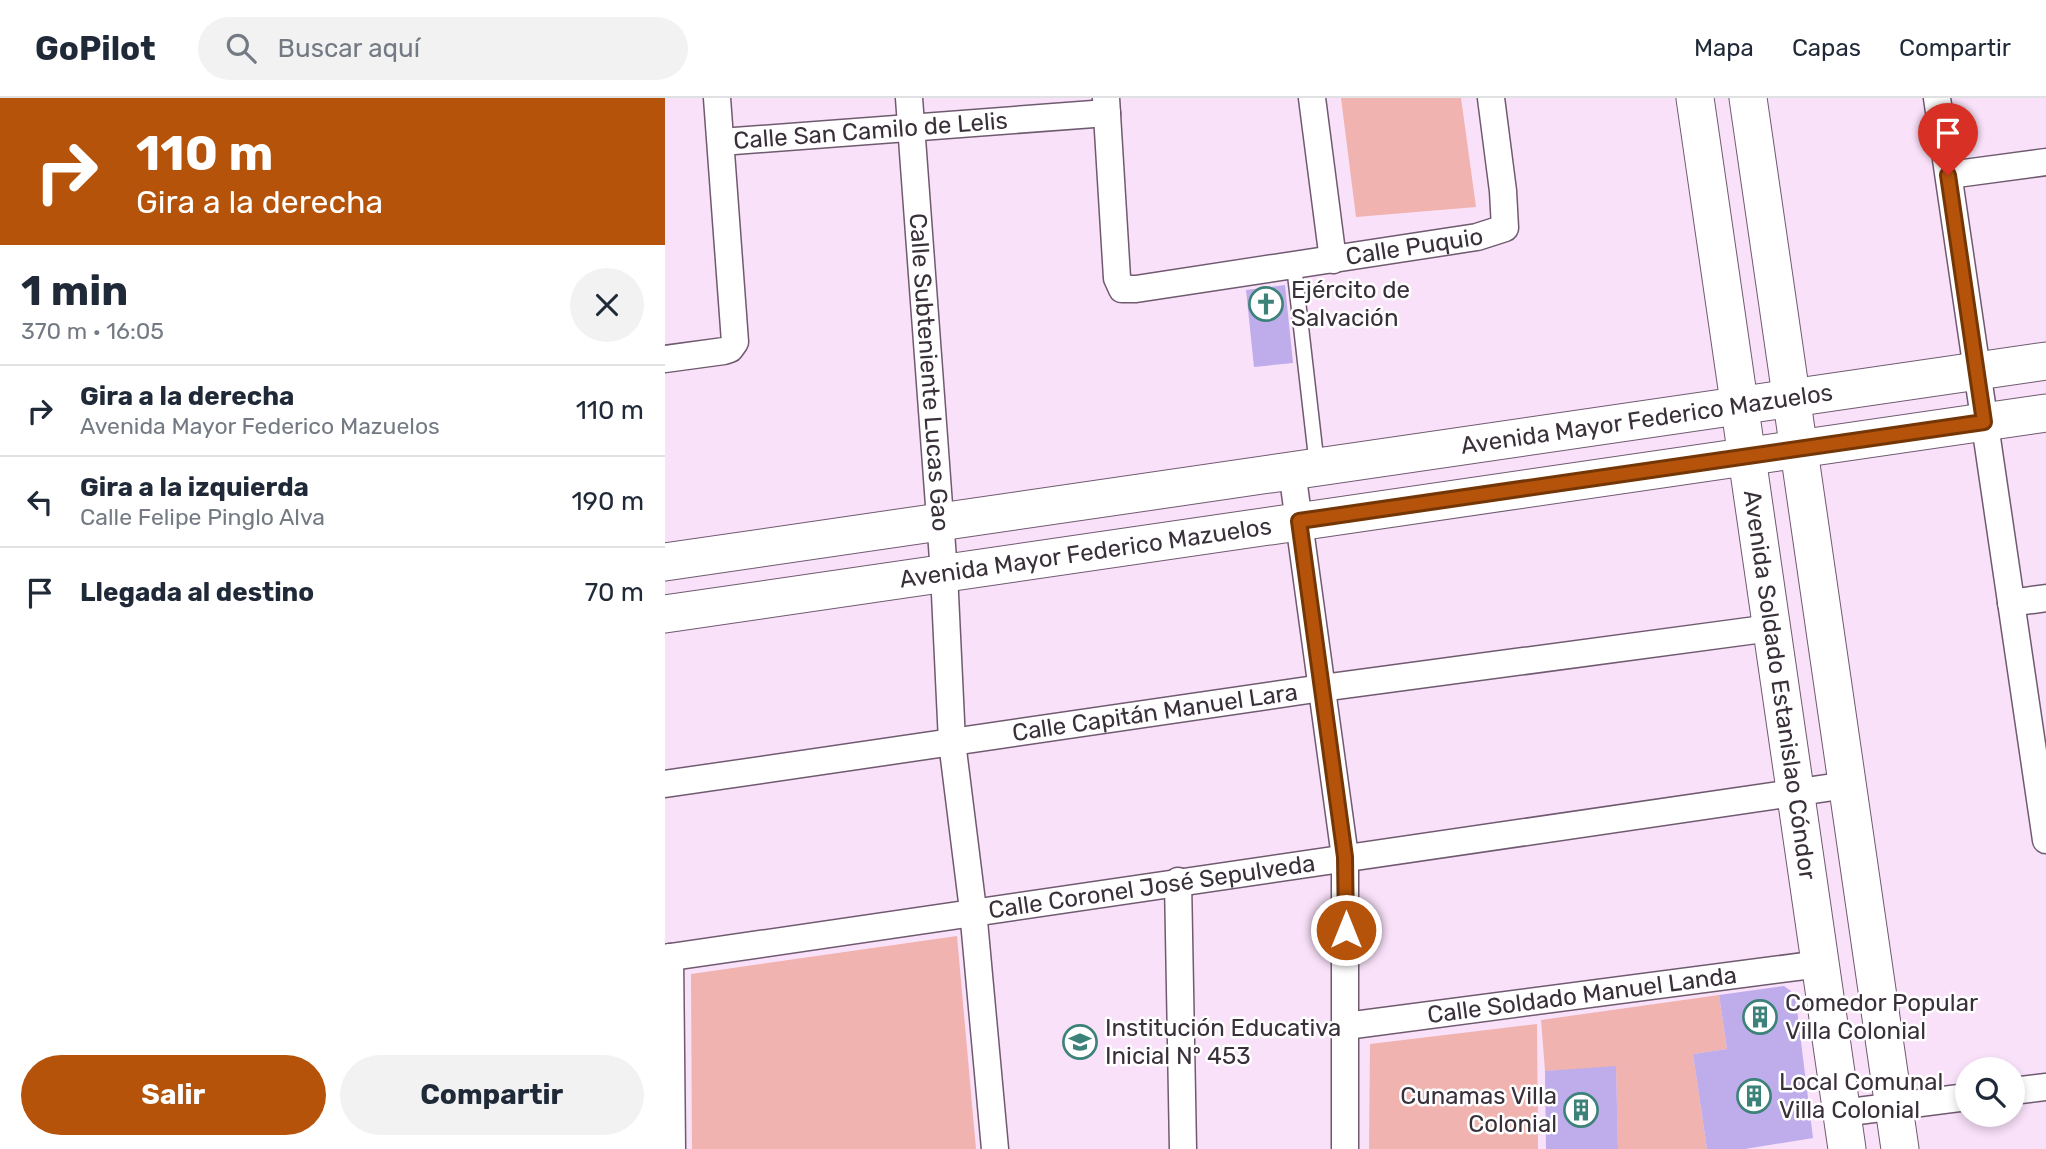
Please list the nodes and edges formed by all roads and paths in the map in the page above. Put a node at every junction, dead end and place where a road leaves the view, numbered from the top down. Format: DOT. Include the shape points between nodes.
graph roads {
  1 [pos="717,98"];
  2 [pos="909,98"];
  3 [pos="1312,98"];
  4 [pos="1491,98"];
  5 [pos="1695,98"];
  6 [pos="1748,98"];
  7 [pos="1937,98"];
  8 [pos="1106,105"];
  9 [pos="911,128"];
  10 [pos="721,142"];
  11 [pos="2046,162"];
  12 [pos="1948,175"];
  13 [pos="1333,260"];
  14 [pos="1294,266"];
  15 [pos="665,359"];
  16 [pos="2046,361"];
  17 [pos="1977,371"];
  18 [pos="1791,398"];
  19 [pos="1739,405"];
  20 [pos="2046,413"];
  21 [pos="1984,422"];
  22 [pos="1799,449"];
  23 [pos="1747,456"];
  24 [pos="1305,469"];
  25 [pos="1299,521"];
  26 [pos="939,522"];
  27 [pos="665,562"];
  28 [pos="944,573"];
  29 [pos="2046,598"];
  30 [pos="2011,603"];
  31 [pos="665,614"];
  32 [pos="1771,628"];
  33 [pos="1322,688"];
  34 [pos="952,742"];
  35 [pos="2042,781"];
  36 [pos="665,784"];
  37 [pos="1847,785"];
  38 [pos="1796,795"];
  39 [pos="2046,839"];
  40 [pos="1345,857"];
  41 [pos="1178,881"];
  42 [pos="973,911"];
  43 [pos="668,957"];
  44 [pos="1820,964"];
  45 [pos="1346,1027"];
  46 [pos="2046,1087"];
  47 [pos="2025,1090"];
  48 [pos="1955,1099"];
  49 [pos="1894,1107"];
  50 [pos="1842,1113"];
  51 [pos="672,1149"];
  52 [pos="995,1149"];
  53 [pos="1183,1149"];
  54 [pos="1345,1149"];
  55 [pos="1847,1149"];
  56 [pos="1900,1149"];
  1 -- 10 [label="street"];
  2 -- 9 [label="street, Calle Subteniente Lucas Gao"];
  3 -- 13 [label="street"];
  4 -- 13 [label="street, Calle Puquio" via="1505,228 1478,237"];
  5 -- 19 [label="street, Avenida Soldado Estanislao Cóndor"];
  6 -- 18 [label="street"];
  7 -- 12 [label="street"];
  8 -- 9 [label="street, Calle San Camilo de Lelis"];
  8 -- 14 [label="street, Calle Puquio" via="1117,278 1122,289"];
  9 -- 10 [label="street, Calle San Camilo de Lelis"];
  9 -- 26 [label="street, Calle Subteniente Lucas Gao"];
  10 -- 15 [label="street" via="734,346"];
  11 -- 12 [label="street"];
  12 -- 17 [label="street"];
  13 -- 14 [label="street, Calle Puquio"];
  14 -- 24 [label="lane"];
  16 -- 17 [label="street, Avenida Mayor Federico Mazuelos"];
  17 -- 18 [label="street, Avenida Mayor Federico Mazuelos"];
  17 -- 21 [label="street"];
  18 -- 19 [label="street, Avenida Mayor Federico Mazuelos"];
  18 -- 22 [label="street"];
  19 -- 23 [label="street, Avenida Soldado Estanislao Cóndor"];
  19 -- 24 [label="street, Avenida Mayor Federico Mazuelos"];
  20 -- 21 [label="street, Avenida Mayor Federico Mazuelos"];
  21 -- 22 [label="street, Avenida Mayor Federico Mazuelos"];
  21 -- 30 [label="street"];
  22 -- 23 [label="street, Avenida Mayor Federico Mazuelos"];
  22 -- 37 [label="street"];
  23 -- 25 [label="street, Avenida Mayor Federico Mazuelos"];
  23 -- 32 [label="street, Avenida Soldado Estanislao Cóndor"];
  24 -- 25 [label="street"];
  24 -- 26 [label="street, Avenida Mayor Federico Mazuelos"];
  25 -- 28 [label="street, Avenida Mayor Federico Mazuelos"];
  25 -- 33 [label="street"];
  26 -- 27 [label="street, Avenida Mayor Federico Mazuelos"];
  26 -- 28 [label="street, Calle Subteniente Lucas Gao"];
  28 -- 31 [label="street, Avenida Mayor Federico Mazuelos"];
  28 -- 34 [label="street, Calle Subteniente Lucas Gao"];
  29 -- 30 [label="street"];
  30 -- 35 [label="street"];
  32 -- 33 [label="street, Calle Capitán Manuel Lara"];
  32 -- 38 [label="street, Avenida Soldado Estanislao Cóndor"];
  33 -- 34 [label="street, Calle Capitán Manuel Lara"];
  33 -- 40 [label="street"];
  34 -- 36 [label="street, Calle Capitán Manuel Lara"];
  34 -- 42 [label="street, Calle Subteniente Lucas Gao"];
  35 -- 39 [label="street"];
  37 -- 38 [label="street, Calle Coronel José Sepulveda"];
  37 -- 49 [label="street"];
  38 -- 40 [label="street, Calle Coronel José Sepulveda"];
  38 -- 44 [label="street, Avenida Soldado Estanislao Cóndor"];
  40 -- 41 [label="street, Calle Coronel José Sepulveda"];
  40 -- 45 [label="street"];
  41 -- 42 [label="street, Calle Coronel José Sepulveda"];
  41 -- 53 [label="street"];
  42 -- 43 [label="street, Calle Coronel José Sepulveda"];
  42 -- 52 [label="street, Calle Subteniente Lucas Gao"];
  43 -- 51 [label="street"];
  44 -- 45 [label="street, Calle Soldado Manuel Landa"];
  44 -- 50 [label="street, Avenida Soldado Estanislao Cóndor"];
  45 -- 54 [label="street"];
  46 -- 47 [label="street"];
  48 -- 49 [label="street"];
  49 -- 50 [label="street"];
  49 -- 56 [label="street"];
  50 -- 55 [label="street, Avenida Soldado Estanislao Cóndor"];
}
